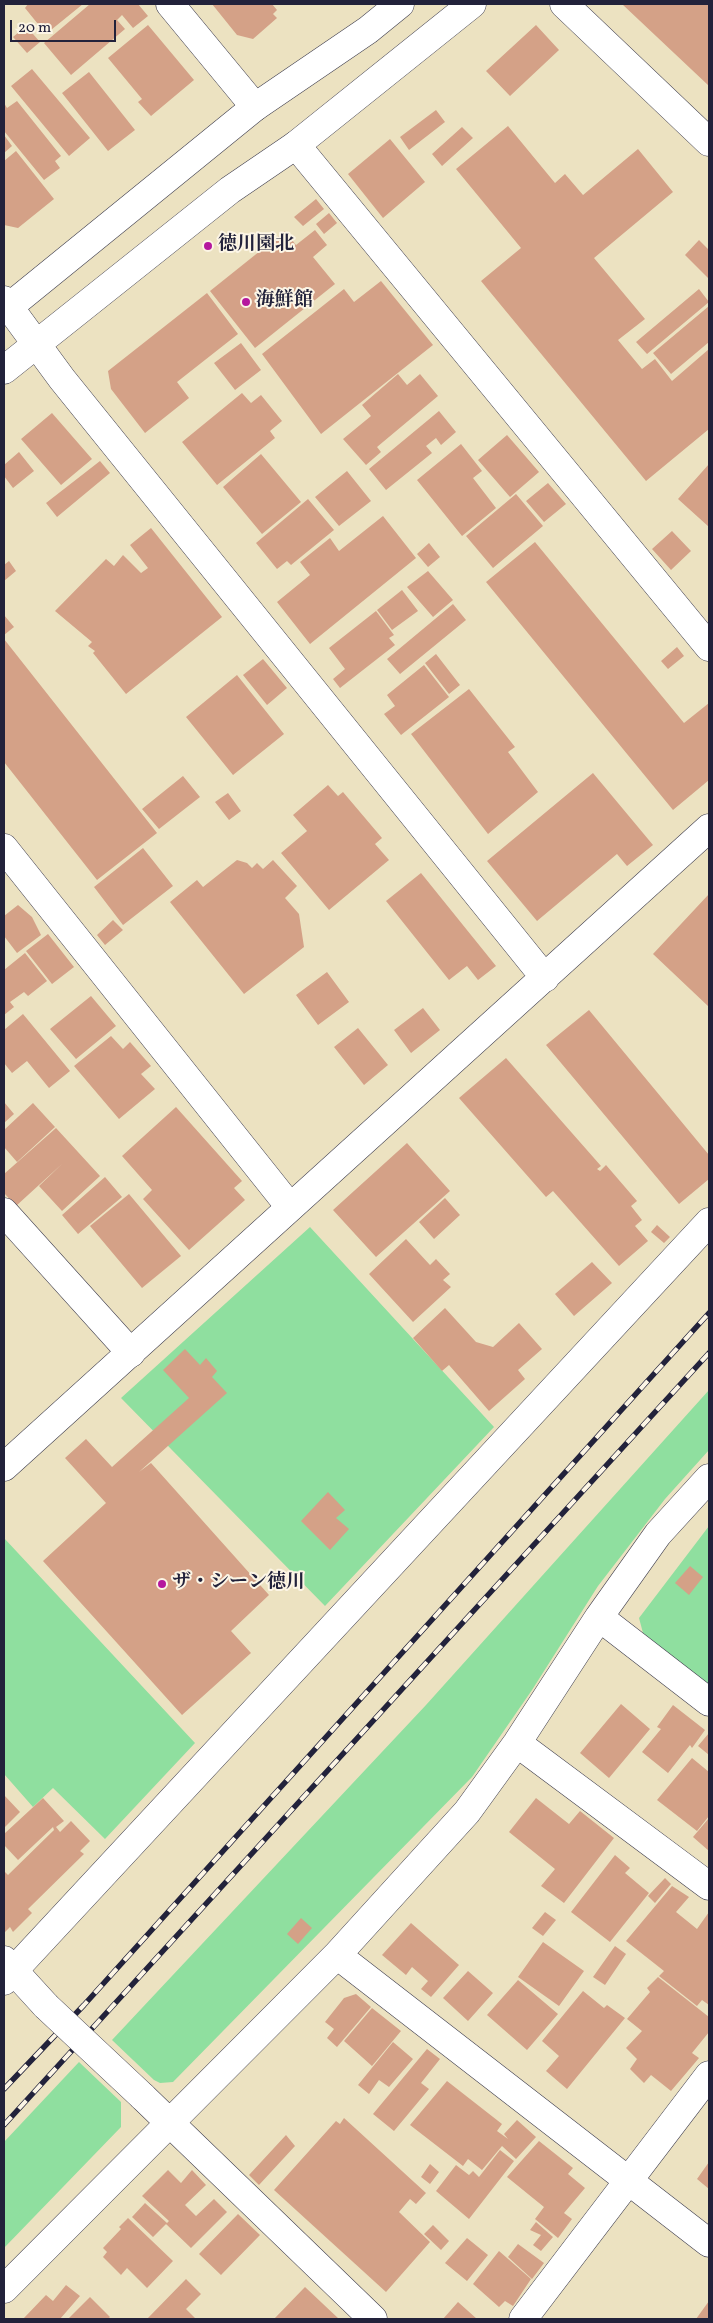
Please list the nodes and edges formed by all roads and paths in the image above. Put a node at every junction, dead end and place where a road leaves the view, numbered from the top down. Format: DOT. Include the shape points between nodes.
graph roads {
  1 [pos="170,4"];
  2 [pos="400,4"];
  3 [pos="472,4"];
  4 [pos="564,4"];
  5 [pos="256,107"];
  6 [pos="709,142"];
  7 [pos="296,145"];
  8 [pos="6,306"];
  9 [pos="35,343"];
  10 [pos="4,370"];
  11 [pos="709,647"];
  12 [pos="709,828"];
  13 [pos="4,848"];
  14 [pos="545,978"];
  15 [pos="290,1207"];
  16 [pos="4,1212"];
  17 [pos="709,1222"];
  18 [pos="131,1352"];
  19 [pos="4,1468"];
  20 [pos="709,1478"];
  21 [pos="600,1618"];
  22 [pos="709,1702"];
  23 [pos="517,1743"];
  24 [pos="709,1886"];
  25 [pos="337,1955"];
  26 [pos="7,1970"];
  27 [pos="709,2075"];
  28 [pos="168,2122"];
  29 [pos="629,2180"];
  30 [pos="709,2243"];
  31 [pos="4,2289"];
  32 [pos="373,2319"];
  33 [pos="523,2319"];
  1 -- 5 [label="street"];
  2 -- 5 [label="street" via="368,30"];
  3 -- 7 [label="street"];
  4 -- 6 [label="street"];
  5 -- 8 [label="street"];
  7 -- 9 [label="street" via="230,190"];
  7 -- 11 [label="street"];
  8 -- 9 [label="street"];
  9 -- 10 [label="street"];
  9 -- 14 [label="street"];
  12 -- 14 [label="street"];
  13 -- 15 [label="street"];
  14 -- 15 [label="street"];
  15 -- 18 [label="street"];
  16 -- 18 [label="street"];
  17 -- 26 [label="street"];
  18 -- 19 [label="street"];
  20 -- 21 [label="street" via="658,1534"];
  21 -- 22 [label="street"];
  21 -- 23 [label="street"];
  23 -- 24 [label="street"];
  23 -- 25 [label="street" via="467,1812"];
  25 -- 28 [label="street"];
  25 -- 29 [label="street"];
  26 -- 28 [label="street, bridge"];
  27 -- 29 [label="street"];
  28 -- 31 [label="street"];
  28 -- 32 [label="street"];
  29 -- 30 [label="street"];
  29 -- 33 [label="street"];
}
